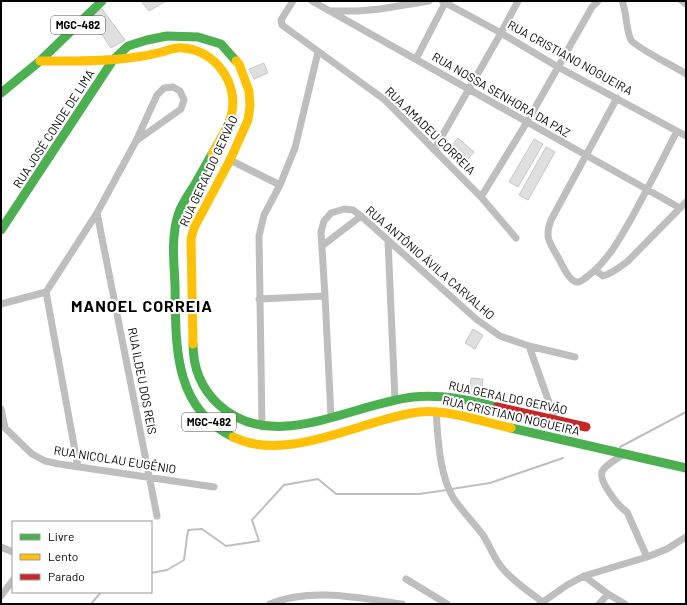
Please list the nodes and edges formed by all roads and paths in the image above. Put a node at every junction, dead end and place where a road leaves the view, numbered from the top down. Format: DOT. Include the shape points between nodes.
graph roads {
  1 [pos="102,1"];
  2 [pos="294,1"];
  3 [pos="312,1"];
  4 [pos="429,1"];
  5 [pos="518,1"];
  6 [pos="598,1"];
  7 [pos="622,1"];
  8 [pos="682,1"];
  9 [pos="409,2"];
  10 [pos="443,2"];
  11 [pos="686,4"];
  12 [pos="332,11"];
  13 [pos="501,33"];
  14 [pos="54,48"];
  15 [pos="318,52"];
  16 [pos="416,59"];
  17 [pos="40,60"];
  18 [pos="113,60"];
  19 [pos="63,61"];
  20 [pos="558,67"];
  21 [pos="686,74"];
  22 [pos="469,89"];
  23 [pos="1,93"];
  24 [pos="617,98"];
  25 [pos="527,122"];
  26 [pos="677,131"];
  27 [pos="686,136"];
  28 [pos="136,141"];
  29 [pos="434,150"];
  30 [pos="585,156"];
  31 [pos="230,160"];
  32 [pos="280,185"];
  33 [pos="647,190"];
  34 [pos="481,197"];
  35 [pos="686,202"];
  36 [pos="680,208"];
  37 [pos="97,213"];
  38 [pos="361,216"];
  39 [pos="1,230"];
  40 [pos="516,238"];
  41 [pos="388,241"];
  42 [pos="322,246"];
  43 [pos="595,270"];
  44 [pos="46,292"];
  45 [pos="325,296"];
  46 [pos="259,299"];
  47 [pos="1,304"];
  48 [pos="529,346"];
  49 [pos="575,357"];
  50 [pos="396,400"];
  51 [pos="1,409"];
  52 [pos="436,411"];
  53 [pos="330,418"];
  54 [pos="556,422"];
  55 [pos="3,426"];
  56 [pos="262,427"];
  57 [pos="586,427"];
  58 [pos="624,454"];
  59 [pos="78,467"];
  60 [pos="686,468"];
  61 [pos="149,476"];
  62 [pos="214,487"];
  63 [pos="157,516"];
  64 [pos="686,538"];
  65 [pos="1,547"];
  66 [pos="12,552"];
  67 [pos="647,557"];
  68 [pos="584,576"];
  69 [pos="406,579"];
  70 [pos="12,581"];
  71 [pos="608,594"];
  72 [pos="1,596"];
  73 [pos="542,603"];
  74 [pos="270,604"];
  75 [pos="402,604"];
  76 [pos="447,604"];
  77 [pos="599,604"];
  78 [pos="625,604"];
  1 -- 14 [label="main road, MGC-482"];
  2 -- 15 [label="street, RUA AMADEU CORREIA" via="281,20 282,25"];
  3 -- 12 [label="street, RUA NOSSA SENHORA DA PAZ"];
  4 -- 9 [label="street"];
  5 -- 13 [label="street"];
  6 -- 20 [label="street" via="592,7"];
  7 -- 21 [label="street" via="629,34 634,43"];
  8 -- 11 [label="street"];
  9 -- 12 [label="street" via="380,9"];
  10 -- 13 [label="street, RUA CRISTIANO NOGUEIRA"];
  10 -- 16 [label="street"];
  12 -- 16 [label="street, RUA NOSSA SENHORA DA PAZ"];
  13 -- 20 [label="street, RUA CRISTIANO NOGUEIRA"];
  13 -- 22 [label="street"];
  14 -- 17 [label="main road, MGC-482"];
  14 -- 19 [label="main road, MGC-482"];
  15 -- 29 [label="street, RUA AMADEU CORREIA" via="385,100"];
  15 -- 32 [label="street" via="295,148"];
  16 -- 22 [label="street, RUA NOSSA SENHORA DA PAZ"];
  17 -- 19 [label="main road, MGC-482"];
  17 -- 23 [label="main road, MGC-482"];
  18 -- 19 [label="main road, MGC-482"];
  18 -- 31 [label="main road, RUA GERALDO GERVÃO" via="128,46 167,36 198,38 221,44 239,64 249,91 248,120"];
  18 -- 39 [label="main road, RUA JOSÉ CONDE DE LIMA"];
  18 -- 52 [label="main road, RUA CRISTIANO NOGUEIRA / MGC-482" via="188,48 213,60 222,69 231,90 233,101 228,127 186,199 177,219 174,246 176,342 180,368 187,394 206,420 238,441 261,446 286,445 324,438 400,415"];
  20 -- 24 [label="street, RUA CRISTIANO NOGUEIRA"];
  20 -- 25 [label="street"];
  22 -- 25 [label="street, RUA NOSSA SENHORA DA PAZ"];
  22 -- 29 [label="street"];
  24 -- 26 [label="street, RUA CRISTIANO NOGUEIRA"];
  24 -- 30 [label="street"];
  25 -- 30 [label="street, RUA NOSSA SENHORA DA PAZ"];
  25 -- 34 [label="street"];
  26 -- 27 [label="street, RUA CRISTIANO NOGUEIRA"];
  26 -- 33 [label="street"];
  28 -- 28 [label="street" via="157,95 164,88 173,87 180,91 184,100 181,109"];
  28 -- 37 [label="street"];
  29 -- 34 [label="street, RUA AMADEU CORREIA"];
  30 -- 33 [label="street, RUA NOSSA SENHORA DA PAZ"];
  30 -- 43 [label="street" via="551,220 547,236 574,282 582,280"];
  31 -- 32 [label="street"];
  31 -- 56 [label="main road, RUA GERALDO GERVÃO" via="194,228 191,239 196,369 208,394 221,407 239,420"];
  32 -- 46 [label="street" via="264,215 258,236"];
  33 -- 36 [label="street, RUA NOSSA SENHORA DA PAZ"];
  33 -- 43 [label="street" via="614,248"];
  34 -- 40 [label="street, RUA AMADEU CORREIA"];
  35 -- 36 [label="street"];
  36 -- 43 [label="street" via="628,261 612,273 603,276"];
  37 -- 44 [label="street"];
  37 -- 61 [label="street, RUA ILDEU DOS REIS"];
  38 -- 41 [label="street, RUA ANTÔNIO ÁVILA CARVALHO"];
  38 -- 42 [label="street"];
  38 -- 42 [label="street, RUA ANTÔNIO ÁVILA CARVALHO" via="353,210 344,209 331,214 324,221 320,232"];
  41 -- 48 [label="street, RUA ANTÔNIO ÁVILA CARVALHO" via="476,320 500,336"];
  41 -- 50 [label="street"];
  42 -- 45 [label="street, RUA ANTÔNIO ÁVILA CARVALHO"];
  44 -- 47 [label="street"];
  44 -- 59 [label="street"];
  45 -- 46 [label="street"];
  45 -- 53 [label="street, RUA ANTÔNIO ÁVILA CARVALHO"];
  46 -- 56 [label="street"];
  48 -- 49 [label="street, RUA ANTÔNIO ÁVILA CARVALHO"];
  48 -- 54 [label="street"];
  50 -- 53 [label="main road, RUA GERALDO GERVÃO"];
  50 -- 54 [label="main road, RUA GERALDO GERVÃO" via="442,396 462,398"];
  51 -- 55 [label="street"];
  52 -- 58 [label="main road, RUA CRISTIANO NOGUEIRA / MGC-482"];
  52 -- 73 [label="street" via="441,457 446,482 453,498 486,540 502,569"];
  53 -- 56 [label="main road, RUA GERALDO GERVÃO" via="279,428"];
  54 -- 57 [label="main road, RUA GERALDO GERVÃO"];
  55 -- 59 [label="street, RUA NICOLAU EUGÊNIO" via="32,454 59,464"];
  58 -- 60 [label="main road, RUA CRISTIANO NOGUEIRA / MGC-482"];
  58 -- 67 [label="street" via="603,469 602,480 615,501 627,512"];
  59 -- 61 [label="street, RUA NICOLAU EUGÊNIO"];
  61 -- 62 [label="street, RUA NICOLAU EUGÊNIO"];
  61 -- 63 [label="street, RUA ILDEU DOS REIS"];
  64 -- 67 [label="street"];
  65 -- 66 [label="street"];
  67 -- 68 [label="street"];
  68 -- 71 [label="street"];
  68 -- 73 [label="street"];
  69 -- 76 [label="street"];
  70 -- 72 [label="street"];
  71 -- 77 [label="street"];
  71 -- 78 [label="street"];
  74 -- 75 [label="street" via="293,597 314,595"];
}
